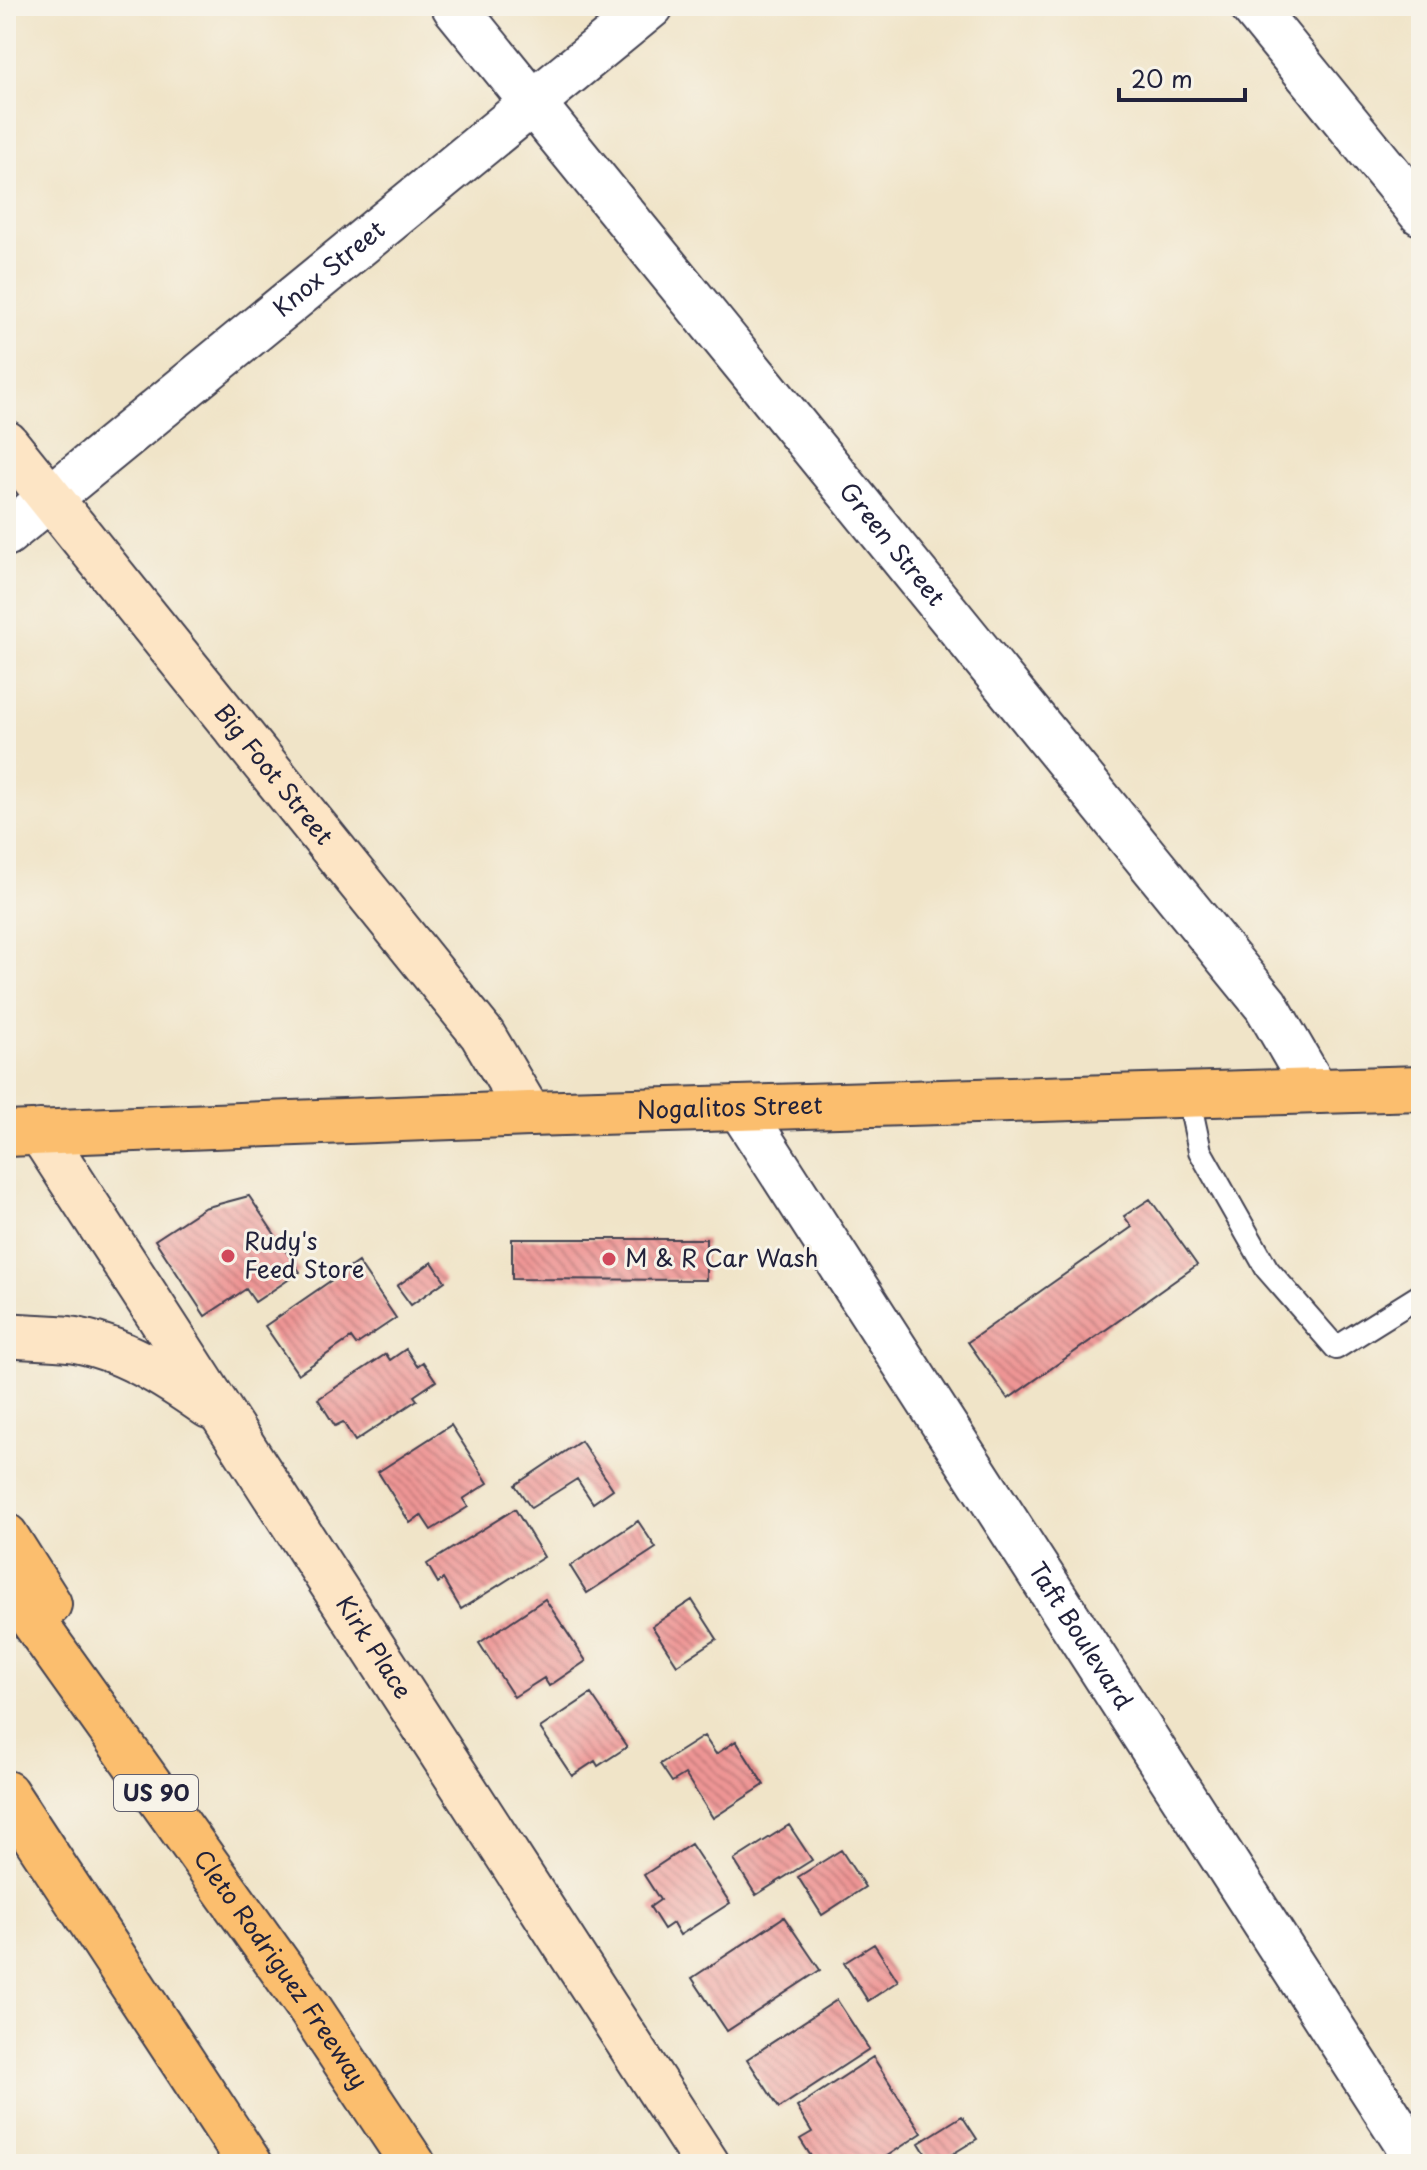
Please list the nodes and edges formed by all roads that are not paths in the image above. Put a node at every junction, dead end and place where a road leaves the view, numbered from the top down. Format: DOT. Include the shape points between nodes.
graph roads {
  1 [pos="454,6"];
  2 [pos="651,6"];
  3 [pos="1252,6"];
  4 [pos="532,102"];
  5 [pos="1421,213"];
  6 [pos="6,443"];
  7 [pos="50,499"];
  8 [pos="6,534"];
  9 [pos="1421,1088"];
  10 [pos="1316,1091"];
  11 [pos="1188,1095"];
  12 [pos="740,1108"];
  13 [pos="529,1114"];
  14 [pos="17,1138"];
  15 [pos="1421,1295"];
  16 [pos="6,1335"];
  17 [pos="224,1417"];
  18 [pos="6,1536"];
  19 [pos="6,1583"];
  20 [pos="10,1801"];
  21 [pos="306,2003"];
  22 [pos="250,2164"];
  23 [pos="413,2164"];
  24 [pos="707,2164"];
  25 [pos="1420,2164"];
  1 -- 4 [label="street, Green Street"];
  2 -- 4 [label="street, Knox Street"];
  3 -- 5 [label="street"];
  4 -- 7 [label="street, Knox Street"];
  4 -- 10 [label="street, Green Street" via="1266,1005"];
  6 -- 7 [label="main road, Big Foot Street"];
  7 -- 8 [label="street, Knox Street"];
  7 -- 13 [label="main road, Big Foot Street" via="482,1034"];
  9 -- 10 [label="main road, Nogalitos Street"];
  10 -- 11 [label="main road, Nogalitos Street"];
  11 -- 12 [label="main road, Nogalitos Street"];
  11 -- 15 [label="lane" via="1200,1151 1267,1269 1336,1348"];
  12 -- 13 [label="main road, Nogalitos Street"];
  12 -- 25 [label="street, Taft Boulevard"];
  13 -- 14 [label="main road, Nogalitos Street"];
  14 -- 17 [label="main road, Kirk Place"];
  16 -- 17 [label="main road" via="71,1340 120,1353 165,1375"];
  17 -- 24 [label="main road, Kirk Place"];
  18 -- 21 [label="main road"];
  19 -- 21 [label="main road, Cleto Rodriguez Freeway / US 90"];
  20 -- 22 [label="main road"];
  21 -- 23 [label="main road, Cleto Rodriguez Freeway / US 90"];
}
